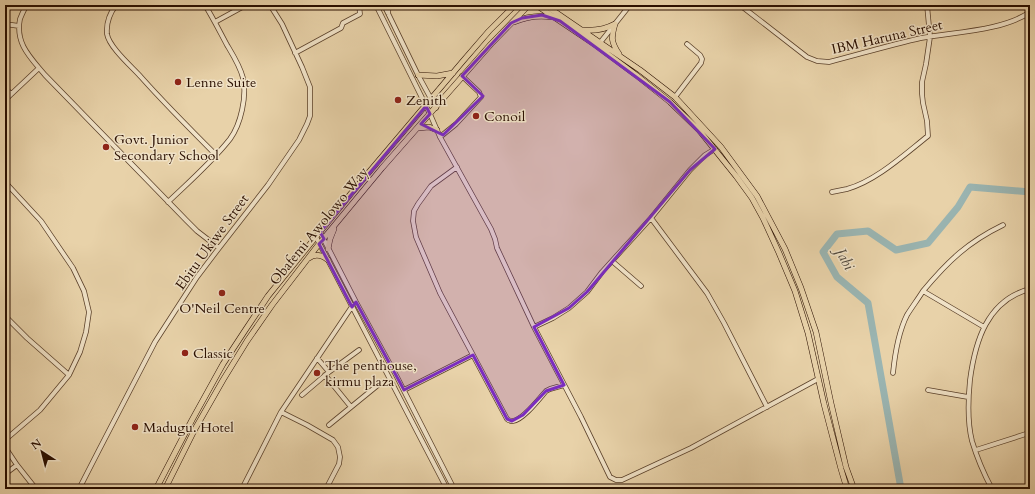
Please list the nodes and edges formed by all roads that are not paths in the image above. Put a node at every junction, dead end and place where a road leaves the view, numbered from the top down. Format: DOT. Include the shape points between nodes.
graph roads {
  1 [pos="27,5"];
  2 [pos="116,5"];
  3 [pos="206,5"];
  4 [pos="246,5"];
  5 [pos="270,5"];
  6 [pos="359,5"];
  7 [pos="376,5"];
  8 [pos="384,5"];
  9 [pos="389,5"];
  10 [pos="515,5"];
  11 [pos="528,5"];
  12 [pos="536,5"];
  13 [pos="545,5"];
  14 [pos="552,5"];
  15 [pos="630,5"];
  16 [pos="740,5"];
  17 [pos="927,5"];
  18 [pos="1030,12"];
  19 [pos="388,14"];
  20 [pos="556,15"];
  21 [pos="215,22"];
  22 [pos="511,23"];
  23 [pos="5,24"];
  24 [pos="614,24"];
  25 [pos="19,26"];
  26 [pos="582,30"];
  27 [pos="930,37"];
  28 [pos="598,44"];
  29 [pos="687,44"];
  30 [pos="295,52"];
  31 [pos="620,56"];
  32 [pos="39,68"];
  33 [pos="453,73"];
  34 [pos="418,75"];
  35 [pos="462,76"];
  36 [pos="5,88"];
  37 [pos="11,94"];
  38 [pos="675,97"];
  39 [pos="431,99"];
  40 [pos="5,100"];
  41 [pos="426,106"];
  42 [pos="436,108"];
  43 [pos="430,114"];
  44 [pos="417,128"];
  45 [pos="437,130"];
  46 [pos="440,137"];
  47 [pos="715,150"];
  48 [pos="216,155"];
  49 [pos="456,167"];
  50 [pos="5,182"];
  51 [pos="832,192"];
  52 [pos="168,202"];
  53 [pos="761,209"];
  54 [pos="652,218"];
  55 [pos="340,219"];
  56 [pos="1003,225"];
  57 [pos="320,232"];
  58 [pos="316,237"];
  59 [pos="324,239"];
  60 [pos="319,244"];
  61 [pos="218,248"];
  62 [pos="328,249"];
  63 [pos="307,260"];
  64 [pos="328,260"];
  65 [pos="612,261"];
  66 [pos="641,286"];
  67 [pos="1030,289"];
  68 [pos="923,291"];
  69 [pos="356,302"];
  70 [pos="352,307"];
  71 [pos="5,316"];
  72 [pos="534,327"];
  73 [pos="984,327"];
  74 [pos="359,350"];
  75 [pos="473,355"];
  76 [pos="317,358"];
  77 [pos="893,373"];
  78 [pos="327,374"];
  79 [pos="68,375"];
  80 [pos="818,380"];
  81 [pos="378,385"];
  82 [pos="564,385"];
  83 [pos="404,390"];
  84 [pos="928,390"];
  85 [pos="302,395"];
  86 [pos="968,397"];
  87 [pos="351,407"];
  88 [pos="767,408"];
  89 [pos="281,412"];
  90 [pos="329,425"];
  91 [pos="1029,433"];
  92 [pos="5,440"];
  93 [pos="5,447"];
  94 [pos="976,450"];
  95 [pos="17,466"];
  96 [pos="5,474"];
  97 [pos="36,489"];
  98 [pos="79,489"];
  99 [pos="156,489"];
  100 [pos="165,489"];
  101 [pos="242,489"];
  102 [pos="326,489"];
  103 [pos="447,489"];
  104 [pos="454,489"];
  105 [pos="847,489"];
  106 [pos="854,489"];
  107 [pos="992,489"];
  1 -- 25 [label="street" via="21,15"];
  2 -- 48 [label="street" via="110,13 107,29 107,35 115,49"];
  3 -- 21 [label="street"];
  4 -- 21 [label="street"];
  5 -- 30 [label="street, Ebitu Ukiwe Street"];
  6 -- 30 [label="street" via="360,14 343,23 341,28"];
  7 -- 41 [label="street"];
  8 -- 19 [label="street"];
  9 -- 19 [label="street"];
  10 -- 33 [label="main road, Obafemi Awolowo Way"];
  11 -- 22 [label="main road, Obafemi Awolowo Way"];
  12 -- 20 [label="main road"];
  13 -- 20 [label="main road"];
  14 -- 20 [label="main road"];
  15 -- 24 [label="street"];
  16 -- 27 [label="street, IBM Haruna Street" via="807,57 817,61 829,62"];
  17 -- 27 [label="street"];
  18 -- 27 [label="street, IBM Haruna Street" via="1001,25"];
  19 -- 34 [label="street"];
  20 -- 22 [label="main road" via="522,18"];
  20 -- 26 [label="main road"];
  20 -- 28 [label="main road"];
  21 -- 48 [label="street" via="238,64 245,86 238,124"];
  22 -- 35 [label="main road, Obafemi Awolowo Way"];
  23 -- 25 [label="street"];
  24 -- 26 [label="main road" via="607,29"];
  24 -- 28 [label="street"];
  24 -- 31 [label="main road" via="613,43"];
  25 -- 32 [label="street" via="20,38 26,52"];
  26 -- 28 [label="main road"];
  27 -- 51 [label="street" via="922,82 928,136 891,165 865,181"];
  28 -- 31 [label="main road"];
  28 -- 47 [label="main road" via="670,102 699,130"];
  29 -- 38 [label="street" via="702,59"];
  30 -- 61 [label="street, Ebitu Ukiwe Street" via="310,86 310,116 307,124 268,186"];
  31 -- 38 [label="main road"];
  32 -- 37 [label="street"];
  32 -- 52 [label="street"];
  33 -- 34 [label="main road" via="437,76"];
  33 -- 39 [label="main road, Obafemi Awolowo Way"];
  34 -- 39 [label="street"];
  35 -- 42 [label="main road, Obafemi Awolowo Way"];
  35 -- 46 [label="street" via="481,97"];
  36 -- 37 [label="street"];
  37 -- 40 [label="street"];
  38 -- 53 [label="main road" via="721,147 757,196"];
  39 -- 41 [label="main road, Obafemi Awolowo Way"];
  39 -- 42 [label="street"];
  41 -- 43 [label="street"];
  41 -- 57 [label="main road, Obafemi Awolowo Way"];
  42 -- 43 [label="main road, Obafemi Awolowo Way"];
  43 -- 44 [label="main road, Obafemi Awolowo Way"];
  43 -- 45 [label="street"];
  44 -- 45 [label="main road" via="429,127"];
  44 -- 55 [label="main road, Obafemi Awolowo Way"];
  45 -- 46 [label="street"];
  46 -- 49 [label="street"];
  47 -- 53 [label="main road"];
  47 -- 54 [label="street" via="705,155 690,170"];
  48 -- 52 [label="street"];
  49 -- 72 [label="street" via="491,229"];
  49 -- 75 [label="street" via="431,186 414,211 413,221 416,237 440,293"];
  50 -- 79 [label="street" via="41,221 73,268 84,291 89,312 86,332 80,352"];
  52 -- 61 [label="street"];
  53 -- 80 [label="main road" via="795,291"];
  53 -- 106 [label="main road" via="785,249 816,332 846,467"];
  54 -- 65 [label="street"];
  54 -- 88 [label="street" via="707,293"];
  55 -- 59 [label="main road, Obafemi Awolowo Way"];
  55 -- 62 [label="main road"];
  56 -- 68 [label="street" via="988,232 954,256"];
  57 -- 58 [label="main road, Obafemi Awolowo Way"];
  57 -- 59 [label="street"];
  58 -- 60 [label="street"];
  58 -- 99 [label="main road, Obafemi Awolowo Way" via="268,296 234,347"];
  59 -- 60 [label="main road, Obafemi Awolowo Way"];
  59 -- 62 [label="street"];
  60 -- 63 [label="main road, Obafemi Awolowo Way"];
  60 -- 64 [label="street"];
  61 -- 98 [label="street, Ebitu Ukiwe Street" via="155,342"];
  62 -- 69 [label="street"];
  63 -- 64 [label="main road" via="318,255"];
  63 -- 100 [label="main road, Obafemi Awolowo Way" via="272,304 233,363"];
  64 -- 70 [label="street"];
  65 -- 66 [label="street"];
  65 -- 72 [label="street" via="587,292 569,308"];
  67 -- 73 [label="street" via="1006,300"];
  68 -- 73 [label="street"];
  68 -- 77 [label="street" via="901,330"];
  69 -- 70 [label="street"];
  69 -- 83 [label="street"];
  70 -- 76 [label="street"];
  70 -- 103 [label="street"];
  71 -- 79 [label="street"];
  72 -- 82 [label="street"];
  73 -- 86 [label="street" via="975,352"];
  74 -- 78 [label="street"];
  75 -- 82 [label="street" via="509,421 517,420 546,391"];
  75 -- 83 [label="street"];
  76 -- 78 [label="street"];
  76 -- 89 [label="street"];
  78 -- 85 [label="street"];
  78 -- 87 [label="street"];
  79 -- 92 [label="street" via="40,410"];
  80 -- 88 [label="street"];
  80 -- 105 [label="main road"];
  81 -- 87 [label="street"];
  82 -- 88 [label="street" via="610,477 619,481 691,448"];
  83 -- 104 [label="street"];
  84 -- 86 [label="street"];
  86 -- 94 [label="street" via="972,441"];
  87 -- 90 [label="street"];
  89 -- 101 [label="street"];
  89 -- 102 [label="street" via="333,440 338,447 339,464"];
  91 -- 94 [label="street"];
  93 -- 95 [label="street"];
  94 -- 107 [label="street"];
  95 -- 96 [label="street"];
  95 -- 97 [label="street"];
}
